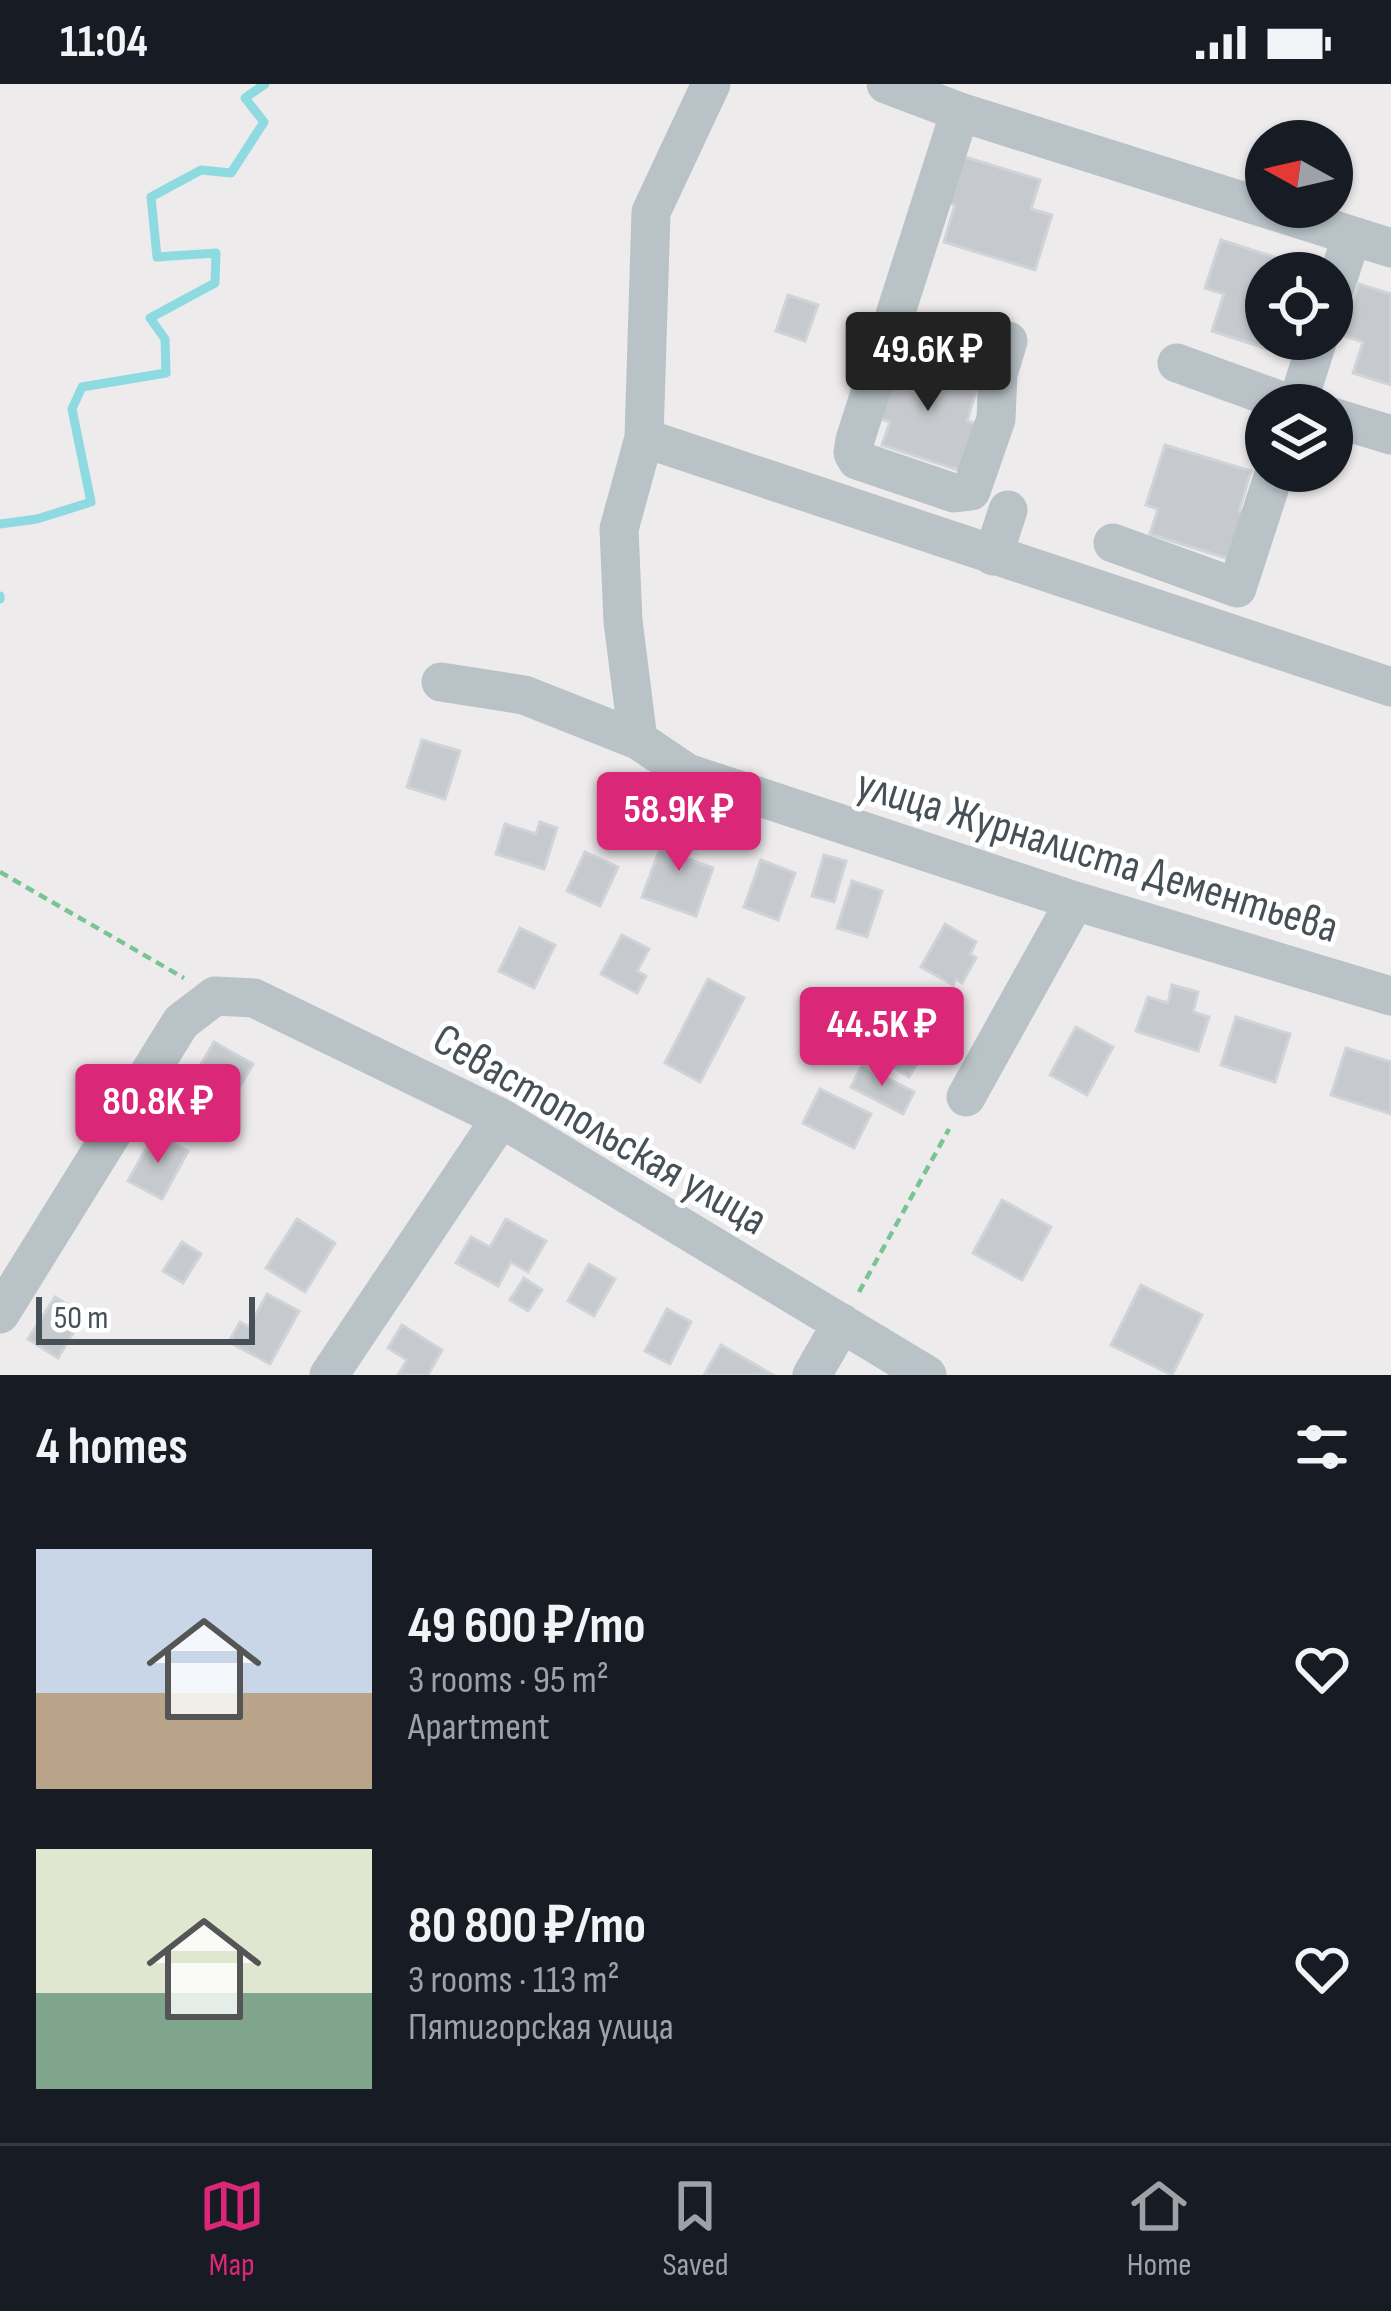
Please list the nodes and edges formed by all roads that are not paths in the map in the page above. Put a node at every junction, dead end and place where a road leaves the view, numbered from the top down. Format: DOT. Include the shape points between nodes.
graph roads {
  1 [pos="711,84"];
  2 [pos="886,84"];
  3 [pos="960,112"];
  4 [pos="1352,238"];
  5 [pos="1391,248"];
  6 [pos="1347,252"];
  7 [pos="1008,341"];
  8 [pos="1177,363"];
  9 [pos="1245,387"];
  10 [pos="1353,423"];
  11 [pos="1391,435"];
  12 [pos="644,438"];
  13 [pos="1268,492"];
  14 [pos="1008,510"];
  15 [pos="1113,543"];
  16 [pos="993,556"];
  17 [pos="441,682"];
  18 [pos="1391,687"];
  19 [pos="638,740"];
  20 [pos="1075,902"];
  21 [pos="1391,996"];
  22 [pos="966,1097"];
  23 [pos="501,1118"];
  24 [pos="0,1314"];
  25 [pos="842,1323"];
  26 [pos="329,1375"];
  27 [pos="812,1375"];
  28 [pos="927,1375"];
  1 -- 12 [label="street" via="652,212"];
  2 -- 3 [label="street"];
  3 -- 4 [label="street"];
  3 -- 7 [label="street" via="855,440 857,460 954,493 971,491 996,419"];
  4 -- 5 [label="street"];
  4 -- 6 [label="street"];
  8 -- 9 [label="street"];
  10 -- 11 [label="street"];
  12 -- 16 [label="street"];
  12 -- 19 [label="street" via="619,529"];
  13 -- 15 [label="street" via="1237,588"];
  14 -- 16 [label="street"];
  16 -- 18 [label="street"];
  17 -- 19 [label="street, улица Журналиста Дементьева" via="524,695"];
  19 -- 20 [label="street, улица Журналиста Дементьева" via="687,772"];
  20 -- 21 [label="street, улица Журналиста Дементьева"];
  20 -- 22 [label="street"];
  23 -- 24 [label="street, Севастопольская улица" via="254,998 215,996 181,1022"];
  23 -- 25 [label="street, Севастопольская улица"];
  23 -- 26 [label="street"];
  25 -- 27 [label="street"];
  25 -- 28 [label="street, Севастопольская улица"];
}
